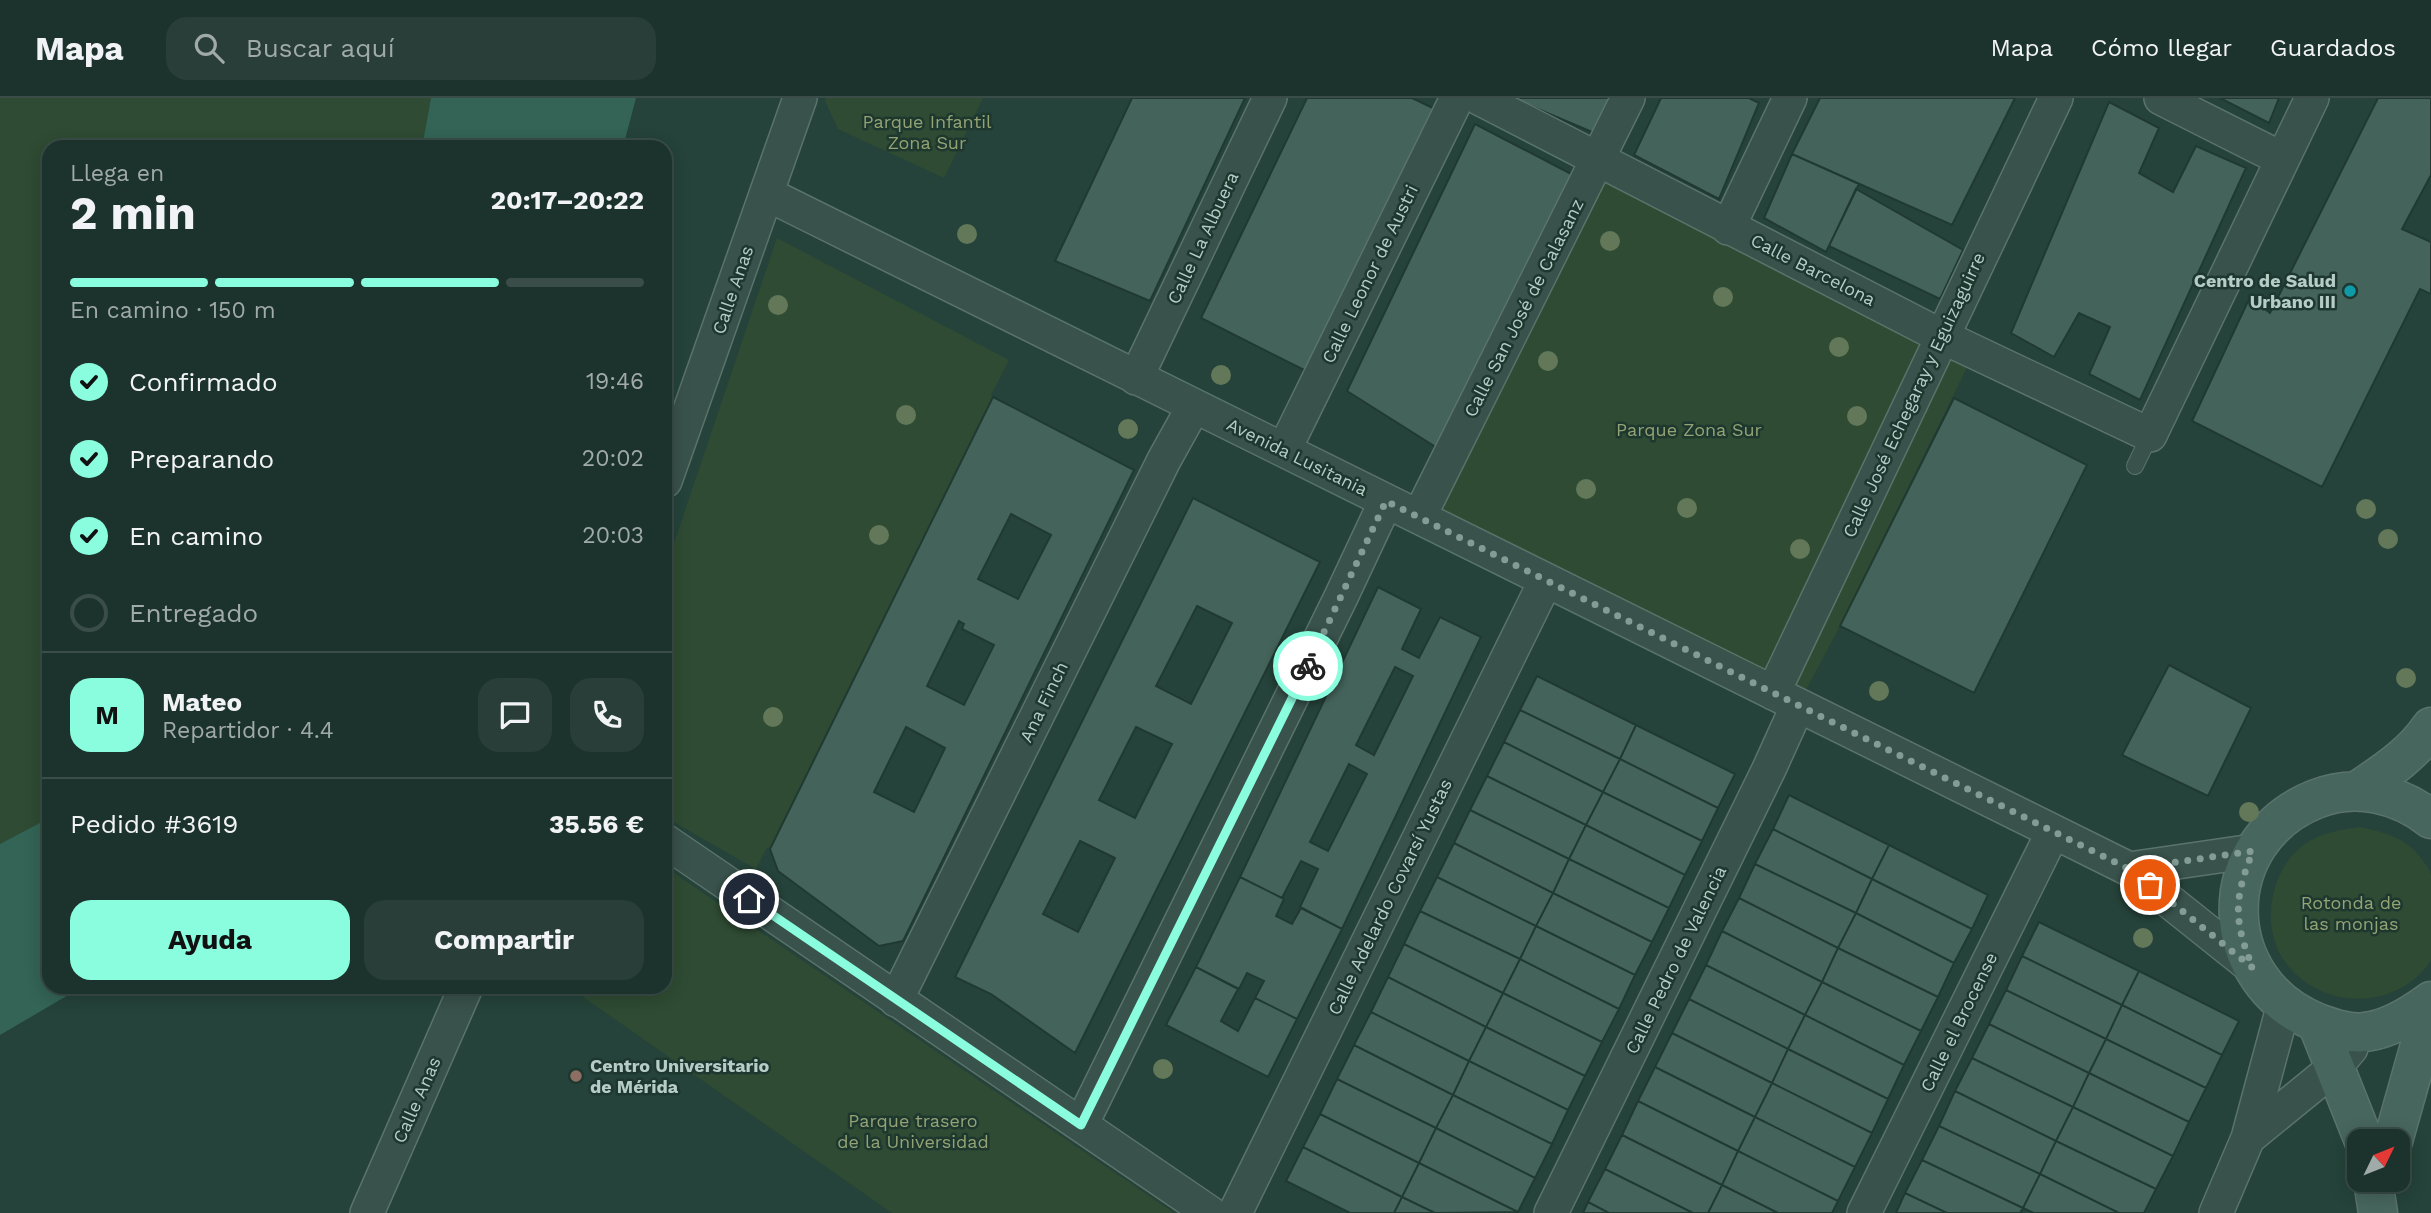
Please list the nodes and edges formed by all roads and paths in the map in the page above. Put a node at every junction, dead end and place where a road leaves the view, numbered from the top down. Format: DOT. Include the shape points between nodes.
graph roads {
  1 [pos="800,98"];
  2 [pos="1270,98"];
  3 [pos="1457,98"];
  4 [pos="1479,98"];
  5 [pos="1628,98"];
  6 [pos="1790,98"];
  7 [pos="2056,98"];
  8 [pos="2161,98"];
  9 [pos="2312,98"];
  10 [pos="2282,159"];
  11 [pos="1598,161"];
  12 [pos="766,194"];
  13 [pos="1728,228"];
  14 [pos="1941,336"];
  15 [pos="1136,378"];
  16 [pos="1194,406"];
  17 [pos="2150,436"];
  18 [pos="1284,450"];
  19 [pos="672,461"];
  20 [pos="2135,466"];
  21 [pos="1386,501"];
  22 [pos="1419,517"];
  23 [pos="1546,580"];
  24 [pos="1785,699"];
  25 [pos="2431,727"];
  26 [pos="2357,791"];
  27 [pos="2431,819"];
  28 [pos="2053,832"];
  29 [pos="672,846"];
  30 [pos="2253,851"];
  31 [pos="2129,869"];
  32 [pos="2253,968"];
  33 [pos="463,994"];
  34 [pos="896,1000"];
  35 [pos="2284,1004"];
  36 [pos="2431,1004"];
  37 [pos="2317,1023"];
  38 [pos="2364,1032"];
  39 [pos="2335,1067"];
  40 [pos="1081,1125"];
  41 [pos="2359,1129"];
  42 [pos="2396,1129"];
  43 [pos="2248,1138"];
  44 [pos="2375,1192"];
  45 [pos="2383,1192"];
  46 [pos="367,1213"];
  47 [pos="1210,1213"];
  48 [pos="1235,1213"];
  49 [pos="1551,1213"];
  50 [pos="1864,1213"];
  51 [pos="2216,1213"];
  52 [pos="2379,1213"];
  1 -- 12 [label="street, Calle Anas"];
  2 -- 15 [label="street, Calle La Albuera"];
  3 -- 18 [label="street, Calle Leonor de Austri"];
  4 -- 11 [label="street, Calle Barcelona"];
  5 -- 11 [label="street, Calle San José de Calasanz"];
  6 -- 13 [label="street"];
  7 -- 14 [label="street, Calle José Echegaray y Eguizaguirre"];
  8 -- 10 [label="street"];
  9 -- 10 [label="street"];
  10 -- 17 [label="street"];
  11 -- 13 [label="street, Calle Barcelona"];
  11 -- 22 [label="street, Calle San José de Calasanz"];
  12 -- 15 [label="street, Avenida Lusitania"];
  12 -- 19 [label="street, Calle Anas"];
  13 -- 14 [label="street, Calle Barcelona"];
  14 -- 17 [label="street, Calle Barcelona"];
  14 -- 24 [label="street, Calle José Echegaray y Eguizaguirre"];
  15 -- 16 [label="street, Avenida Lusitania"];
  16 -- 18 [label="street, Avenida Lusitania"];
  16 -- 34 [label="street, Ana Finch"];
  17 -- 20 [label="lane"];
  18 -- 21 [label="street, Avenida Lusitania"];
  21 -- 22 [label="street, Avenida Lusitania"];
  21 -- 40 [label="street"];
  22 -- 23 [label="street, Avenida Lusitania"];
  23 -- 24 [label="street, Avenida Lusitania"];
  23 -- 48 [label="street, Calle Adelardo Covarsí Yustas"];
  24 -- 28 [label="street, Avenida Lusitania"];
  24 -- 49 [label="street, Calle Pedro de Valencia" via="1763,781"];
  25 -- 26 [label="street" via="2394,766"];
  26 -- 27 [label="street" via="2388,795"];
  26 -- 30 [label="street" via="2326,795 2297,807 2272,826"];
  28 -- 31 [label="street, Avenida Lusitania"];
  28 -- 50 [label="street, Calle el Brocense"];
  29 -- 34 [label="street"];
  30 -- 31 [label="street"];
  30 -- 32 [label="street" via="2241,879 2237,909 2241,939"];
  31 -- 32 [label="street, Avenida Lusitania"];
  32 -- 35 [label="street"];
  33 -- 46 [label="street, Calle Anas"];
  34 -- 40 [label="street"];
  35 -- 37 [label="street"];
  35 -- 43 [label="street"];
  36 -- 38 [label="street" via="2407,1018"];
  36 -- 42 [label="street"];
  37 -- 38 [label="street"];
  37 -- 39 [label="street"];
  38 -- 39 [label="street"];
  39 -- 41 [label="street"];
  39 -- 43 [label="street"];
  40 -- 47 [label="street"];
  43 -- 51 [label="street"];
  44 -- 52 [label="street"];
  45 -- 52 [label="street"];
}
